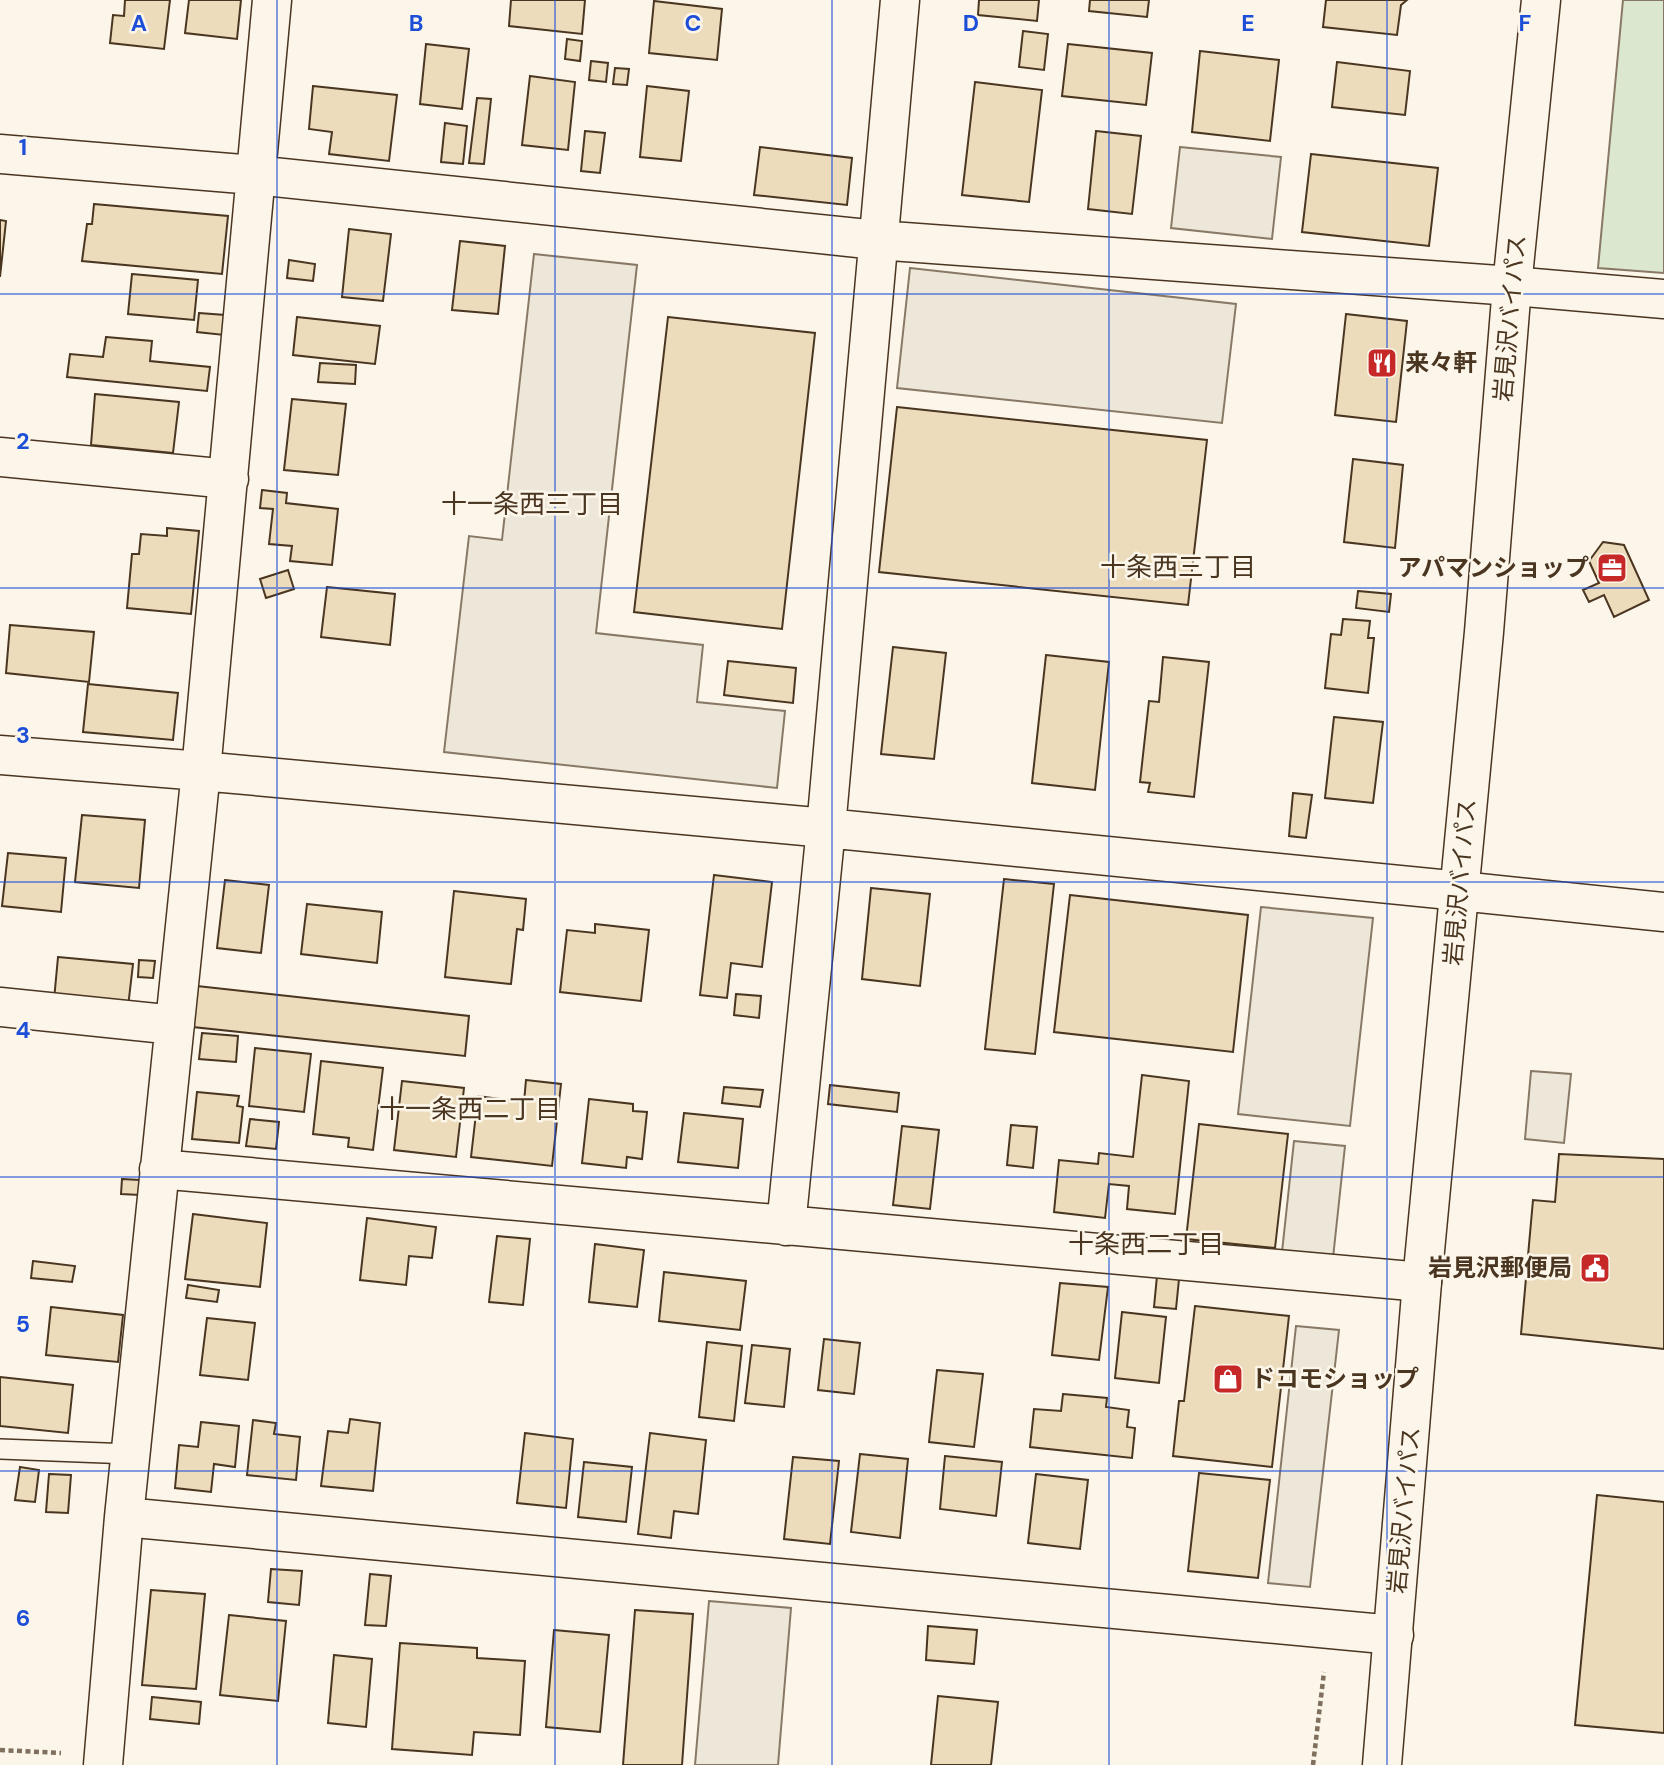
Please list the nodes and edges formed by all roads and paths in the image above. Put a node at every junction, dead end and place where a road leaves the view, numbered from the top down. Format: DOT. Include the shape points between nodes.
graph roads {
  1 [pos="272,0"];
  2 [pos="900,0"];
  3 [pos="1541,0"];
  4 [pos="0,154"];
  5 [pos="254,175"];
  6 [pos="877,240"];
  7 [pos="1512,286"];
  8 [pos="1664,299"];
  9 [pos="0,457"];
  10 [pos="229,479"];
  11 [pos="0,755"];
  12 [pos="201,771"];
  13 [pos="826,828"];
  14 [pos="1460,891"];
  15 [pos="1664,912"];
  16 [pos="0,1007"];
  17 [pos="175,1025"];
  18 [pos="159,1170"];
  19 [pos="786,1226"];
  20 [pos="1422,1282"];
  21 [pos="0,1449"];
  22 [pos="131,1454"];
  23 [pos="124,1517"];
  24 [pos="1329,1629"];
  25 [pos="1394,1635"];
  26 [pos="0,1750"];
  27 [pos="103,1760"];
  28 [pos="1313,1765"];
  29 [pos="1382,1765"];
  1 -- 5 [label="main road"];
  2 -- 6 [label="main road"];
  3 -- 7 [label="main road, 岩見沢バイパス"];
  4 -- 5 [label="main road"];
  5 -- 6 [label="main road"];
  5 -- 10 [label="main road"];
  6 -- 7 [label="main road"];
  6 -- 13 [label="main road"];
  7 -- 8 [label="main road"];
  7 -- 14 [label="main road, 岩見沢バイパス"];
  9 -- 10 [label="main road"];
  10 -- 12 [label="main road"];
  11 -- 12 [label="main road"];
  12 -- 13 [label="main road"];
  12 -- 17 [label="main road"];
  13 -- 14 [label="main road"];
  13 -- 19 [label="main road"];
  14 -- 15 [label="main road"];
  14 -- 20 [label="main road, 岩見沢バイパス"];
  16 -- 17 [label="main road"];
  17 -- 18 [label="main road"];
  18 -- 19 [label="main road"];
  18 -- 22 [label="main road"];
  19 -- 20 [label="main road"];
  20 -- 25 [label="main road, 岩見沢バイパス"];
  21 -- 22 [label="lane"];
  22 -- 23 [label="main road"];
  23 -- 24 [label="main road"];
  23 -- 27 [label="main road"];
  24 -- 25 [label="main road"];
  24 -- 28 [label="path"];
  25 -- 29 [label="main road, 岩見沢バイパス"];
  26 -- 27 [label="path"];
}
